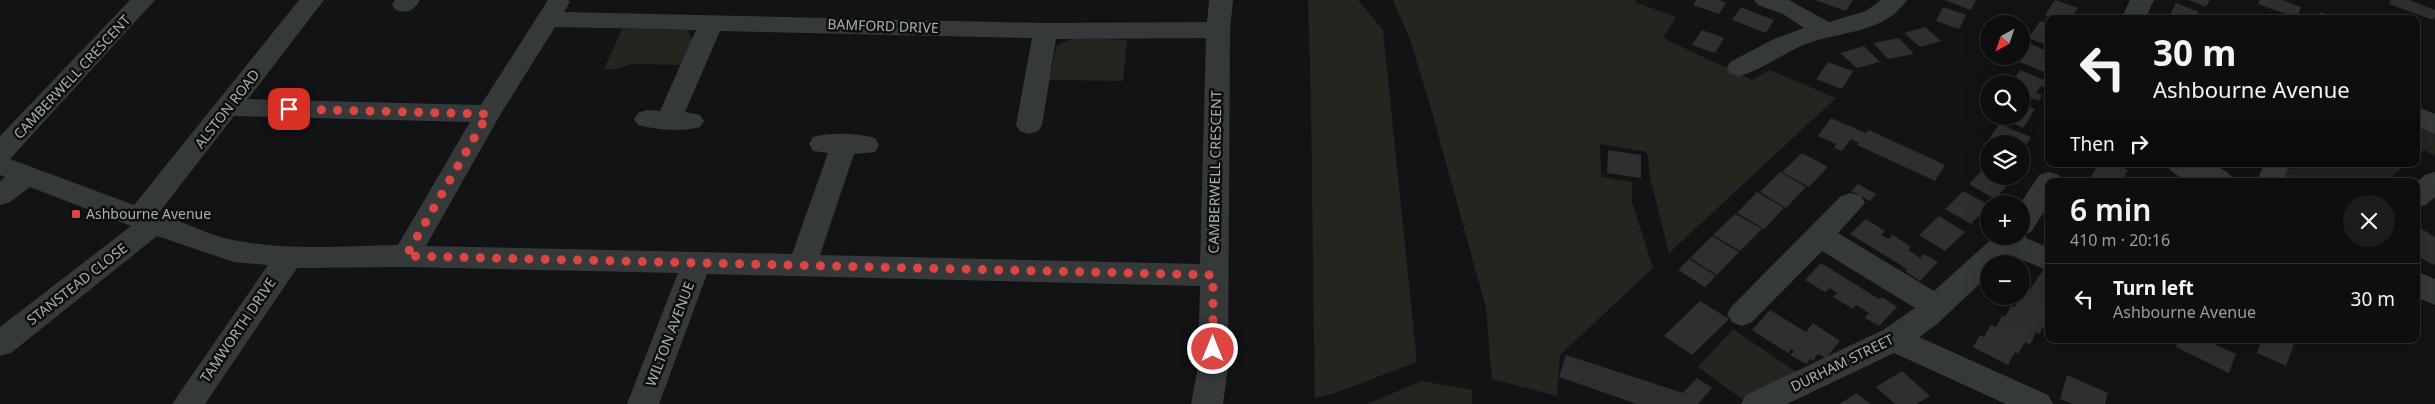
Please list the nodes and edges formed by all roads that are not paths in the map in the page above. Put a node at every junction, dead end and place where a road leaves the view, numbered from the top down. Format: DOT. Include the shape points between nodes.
graph roads {
  1 [pos="143,0"];
  2 [pos="312,0"];
  3 [pos="768,0"];
  4 [pos="1221,0"];
  5 [pos="1766,0"];
  6 [pos="1894,0"];
  7 [pos="2142,0"];
  8 [pos="554,9"];
  9 [pos="2135,15"];
  10 [pos="712,22"];
  11 [pos="758,22"];
  12 [pos="1218,30"];
  13 [pos="1825,30"];
  14 [pos="1044,31"];
  15 [pos="1739,68"];
  16 [pos="229,107"];
  17 [pos="488,114"];
  18 [pos="2420,117"];
  19 [pos="669,120"];
  20 [pos="1030,125"];
  21 [pos="2435,125"];
  22 [pos="844,145"];
  23 [pos="0,153"];
  24 [pos="0,164"];
  25 [pos="2057,167"];
  26 [pos="2186,167"];
  27 [pos="27,175"];
  28 [pos="2051,178"];
  29 [pos="2214,178"];
  30 [pos="2435,182"];
  31 [pos="2045,189"];
  32 [pos="0,195"];
  33 [pos="2420,195"];
  34 [pos="1851,203"];
  35 [pos="2030,217"];
  36 [pos="147,220"];
  37 [pos="2030,236"];
  38 [pos="1815,241"];
  39 [pos="2005,245"];
  40 [pos="2045,255"];
  41 [pos="406,256"];
  42 [pos="289,257"];
  43 [pos="696,264"];
  44 [pos="802,265"];
  45 [pos="1213,275"];
  46 [pos="2420,285"];
  47 [pos="2435,294"];
  48 [pos="1931,311"];
  49 [pos="1742,314"];
  50 [pos="1894,339"];
  51 [pos="0,344"];
  52 [pos="188,404"];
  53 [pos="643,404"];
  54 [pos="1207,404"];
  55 [pos="1756,404"];
  56 [pos="2036,404"];
  1 -- 23 [label="street, CAMBERWELL CRESCENT"];
  2 -- 16 [label="street, ALSTON ROAD"];
  3 -- 11 [label="street"];
  4 -- 12 [label="street, CAMBERWELL CRESCENT"];
  5 -- 13 [label="street" via="1791,9"];
  6 -- 13 [label="street" via="1873,17"];
  7 -- 9 [label="street"];
  8 -- 10 [label="street, BAMFORD DRIVE"];
  8 -- 17 [label="street"];
  10 -- 11 [label="street, BAMFORD DRIVE"];
  10 -- 19 [label="street"];
  11 -- 14 [label="street, BAMFORD DRIVE"];
  12 -- 14 [label="street, BAMFORD DRIVE"];
  12 -- 45 [label="street, CAMBERWELL CRESCENT"];
  13 -- 15 [label="street" via="1784,44"];
  14 -- 20 [label="street"];
  16 -- 17 [label="street"];
  16 -- 36 [label="street, ALSTON ROAD"];
  17 -- 41 [label="street"];
  18 -- 21 [label="street"];
  22 -- 44 [label="street"];
  24 -- 27 [label="street"];
  25 -- 28 [label="street, DURHAM STREET"];
  26 -- 29 [label="street"];
  27 -- 32 [label="street"];
  27 -- 36 [label="street"];
  30 -- 33 [label="street"];
  31 -- 35 [label="street, DURHAM STREET"];
  34 -- 38 [label="street"];
  36 -- 42 [label="street" via="234,251"];
  36 -- 51 [label="street, STANSTEAD CLOSE"];
  37 -- 40 [label="street"];
  38 -- 48 [label="street"];
  38 -- 49 [label="street"];
  39 -- 48 [label="street, DURHAM STREET"];
  41 -- 42 [label="street"];
  41 -- 43 [label="street"];
  42 -- 52 [label="street, TAMWORTH DRIVE"];
  43 -- 44 [label="street"];
  43 -- 53 [label="street, WILTON AVENUE"];
  44 -- 45 [label="street"];
  45 -- 54 [label="street, CAMBERWELL CRESCENT" via="1213,367"];
  46 -- 47 [label="street"];
  48 -- 50 [label="street, DURHAM STREET"];
  50 -- 55 [label="street, DURHAM STREET"];
  50 -- 56 [label="street"];
}
